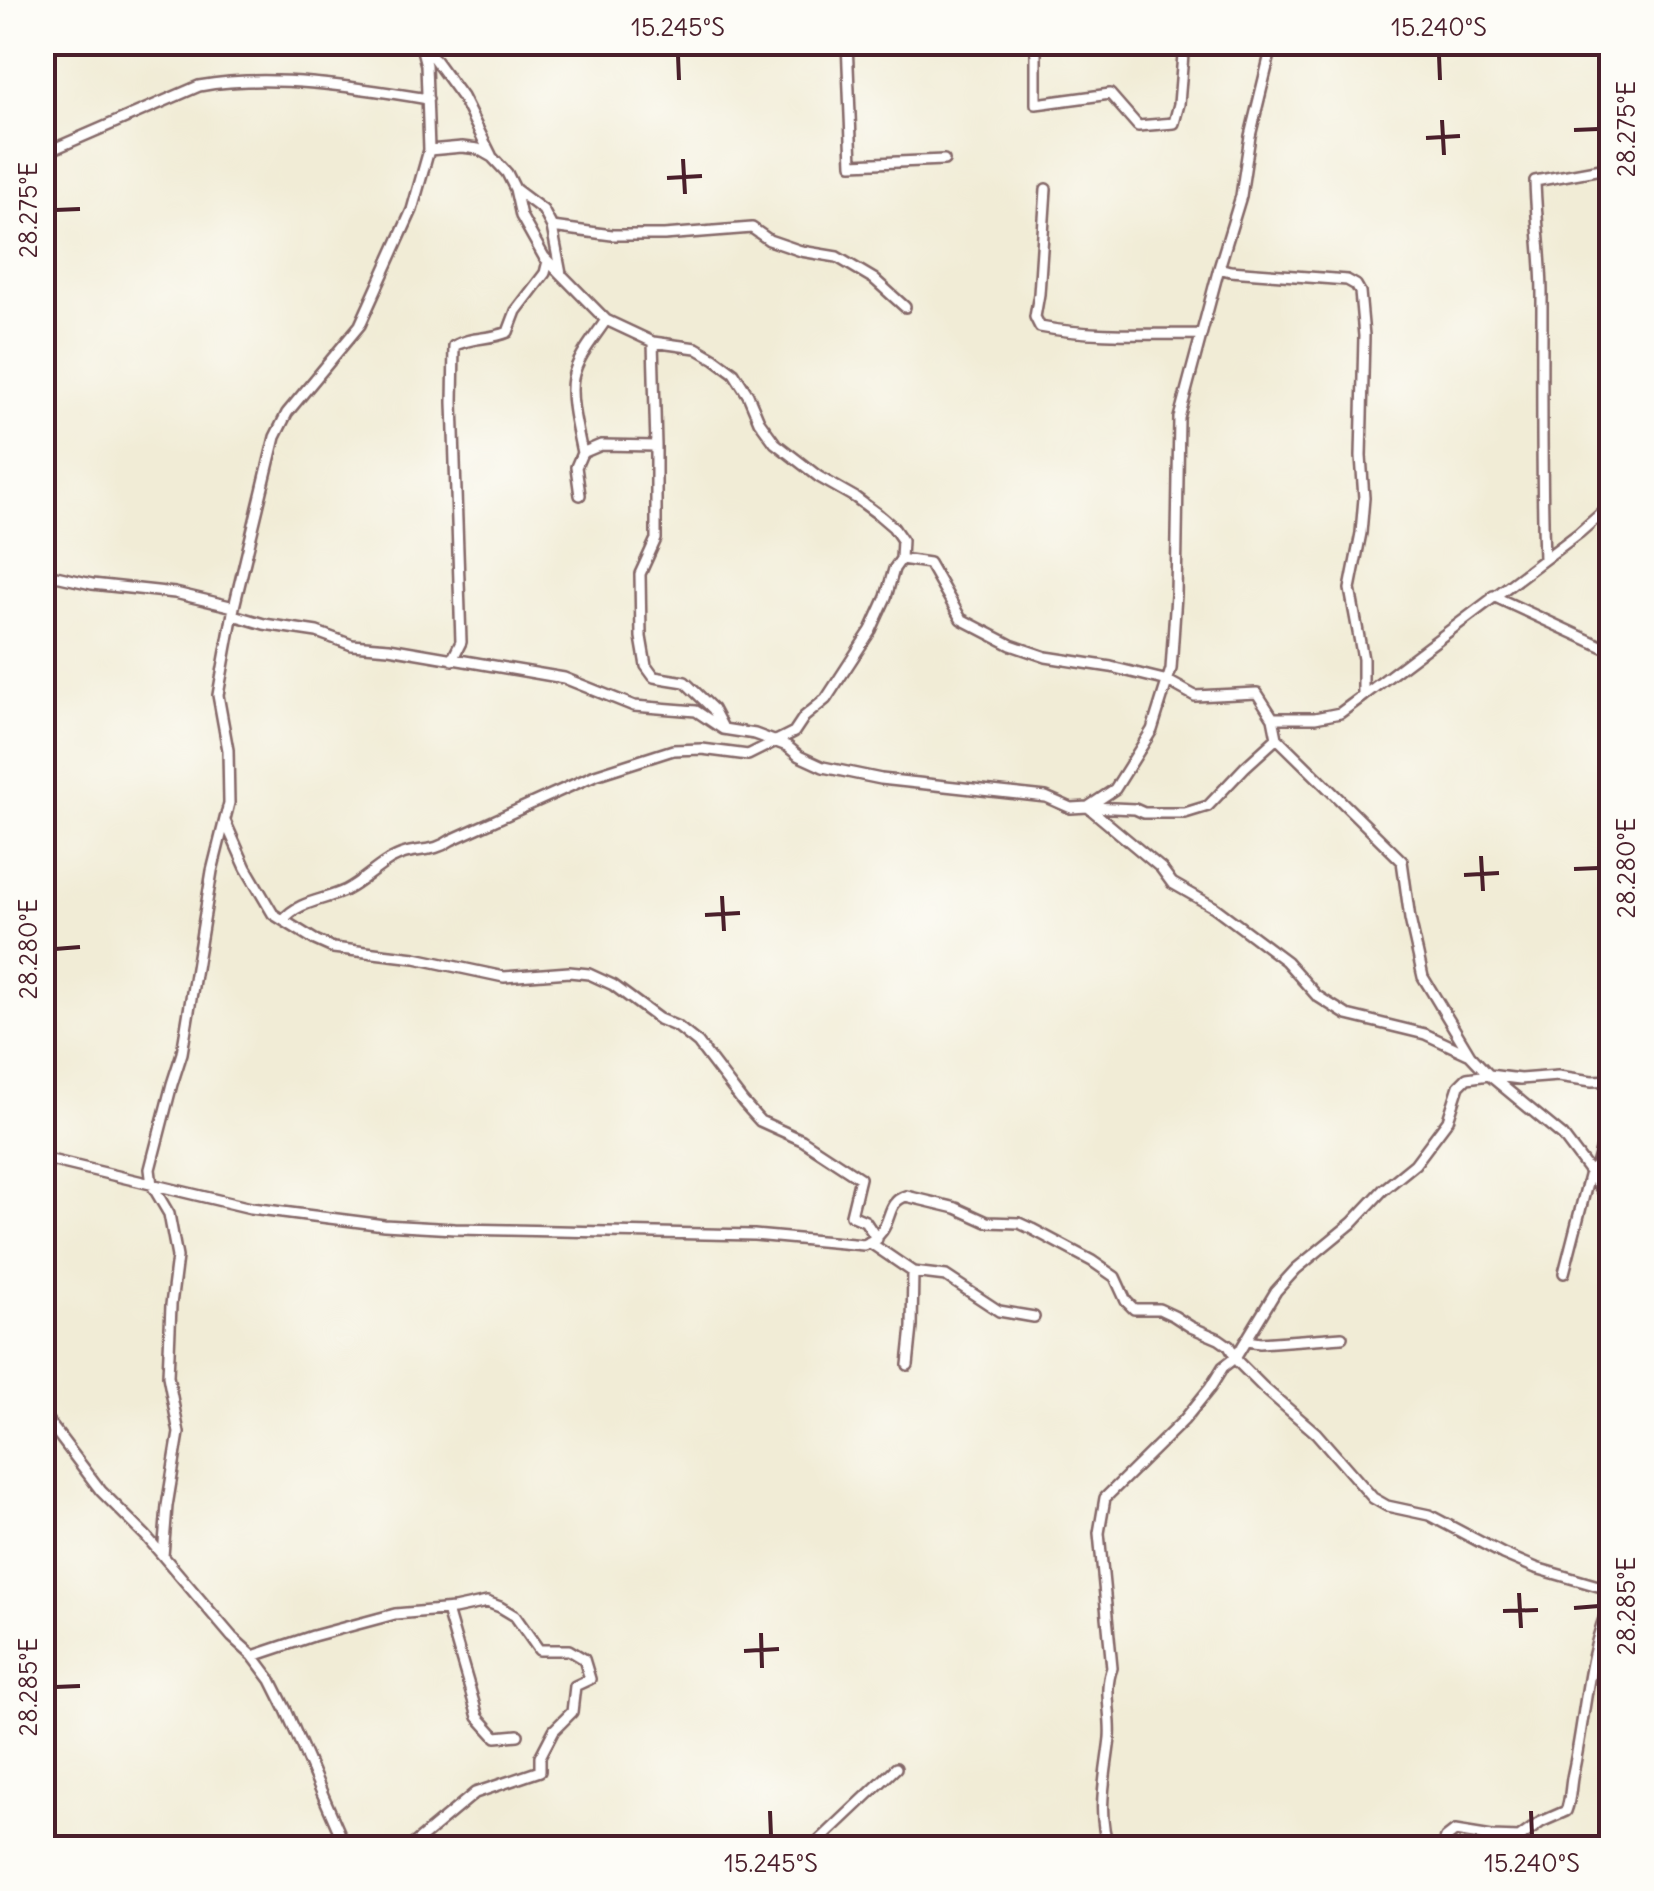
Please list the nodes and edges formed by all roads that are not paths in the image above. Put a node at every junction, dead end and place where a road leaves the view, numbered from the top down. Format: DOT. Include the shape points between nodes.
graph roads {
  1 [pos="421,42"];
  2 [pos="847,42"];
  3 [pos="1036,42"];
  4 [pos="1184,42"];
  5 [pos="1273,42"];
  6 [pos="428,99"];
  7 [pos="42,131"];
  8 [pos="430,150"];
  9 [pos="44,153"];
  10 [pos="492,157"];
  11 [pos="944,160"];
  12 [pos="1612,166"];
  13 [pos="516,188"];
  14 [pos="1046,189"];
  15 [pos="552,227"];
  16 [pos="548,260"];
  17 [pos="1219,268"];
  18 [pos="561,275"];
  19 [pos="905,307"];
  20 [pos="606,320"];
  21 [pos="1201,334"];
  22 [pos="653,342"];
  23 [pos="656,446"];
  24 [pos="582,452"];
  25 [pos="580,495"];
  26 [pos="1612,504"];
  27 [pos="901,559"];
  28 [pos="1544,560"];
  29 [pos="42,573"];
  30 [pos="1494,596"];
  31 [pos="233,611"];
  32 [pos="1612,651"];
  33 [pos="452,660"];
  34 [pos="1168,681"];
  35 [pos="1362,696"];
  36 [pos="1273,718"];
  37 [pos="723,728"];
  38 [pos="1278,738"];
  39 [pos="775,742"];
  40 [pos="1088,807"];
  41 [pos="225,820"];
  42 [pos="283,920"];
  43 [pos="1470,1054"];
  44 [pos="1490,1075"];
  45 [pos="1612,1080"];
  46 [pos="1611,1111"];
  47 [pos="42,1158"];
  48 [pos="1590,1172"];
  49 [pos="152,1184"];
  50 [pos="1612,1206"];
  51 [pos="873,1240"];
  52 [pos="912,1272"];
  53 [pos="1564,1274"];
  54 [pos="1034,1318"];
  55 [pos="1342,1337"];
  56 [pos="1247,1342"];
  57 [pos="1236,1358"];
  58 [pos="908,1365"];
  59 [pos="42,1414"];
  60 [pos="163,1556"];
  61 [pos="1612,1590"];
  62 [pos="1612,1598"];
  63 [pos="447,1610"];
  64 [pos="253,1656"];
  65 [pos="518,1735"];
  66 [pos="896,1768"];
  67 [pos="346,1848"];
  68 [pos="408,1848"];
  69 [pos="815,1848"];
  70 [pos="1109,1848"];
  71 [pos="1442,1848"];
  1 -- 6 [label="street"];
  1 -- 10 [label="street" via="462,97"];
  2 -- 11 [label="street" via="852,164"];
  3 -- 4 [label="street" via="1036,104 1110,94 1138,126 1174,124"];
  5 -- 17 [label="street"];
  6 -- 8 [label="street"];
  6 -- 9 [label="street" via="362,88 215,83"];
  7 -- 9 [label="street"];
  8 -- 10 [label="street" via="462,147"];
  8 -- 31 [label="street" via="412,210 360,325 274,437"];
  10 -- 13 [label="street"];
  12 -- 28 [label="street" via="1536,181"];
  13 -- 15 [label="street"];
  13 -- 16 [label="street" via="521,216"];
  14 -- 21 [label="street" via="1035,318 1040,327"];
  15 -- 18 [label="street"];
  15 -- 19 [label="street" via="612,235 752,228 801,251 837,257"];
  16 -- 18 [label="street"];
  16 -- 33 [label="street" via="508,332 454,346 461,642"];
  17 -- 21 [label="street"];
  17 -- 35 [label="street" via="1347,280 1360,292 1364,498 1350,589 1363,658"];
  18 -- 20 [label="street"];
  20 -- 22 [label="street"];
  20 -- 24 [label="street" via="573,378"];
  21 -- 34 [label="street" via="1179,418"];
  22 -- 23 [label="street"];
  22 -- 27 [label="street" via="696,348 734,374 776,444 893,527 902,540"];
  23 -- 24 [label="street" via="601,445"];
  23 -- 37 [label="street" via="656,539 640,574 646,666 654,677 685,682"];
  24 -- 25 [label="street" via="576,467"];
  26 -- 28 [label="street"];
  27 -- 34 [label="street" via="929,563 961,620 1011,645"];
  27 -- 39 [label="street" via="871,630 836,685 794,732"];
  28 -- 30 [label="street"];
  29 -- 31 [label="street" via="176,593"];
  30 -- 32 [label="street"];
  30 -- 35 [label="street"];
  31 -- 33 [label="street" via="352,645"];
  31 -- 41 [label="street" via="218,695 228,750"];
  33 -- 37 [label="street" via="564,678 634,706 696,711"];
  34 -- 36 [label="street" via="1194,696 1257,694"];
  34 -- 40 [label="street" via="1152,730 1128,769"];
  35 -- 36 [label="street" via="1340,713"];
  36 -- 38 [label="street"];
  37 -- 39 [label="street"];
  38 -- 40 [label="street" via="1208,806 1185,813"];
  38 -- 43 [label="street" via="1402,861 1423,977"];
  39 -- 40 [label="street" via="822,767"];
  39 -- 42 [label="street" via="748,755 673,750 594,775 439,848 385,862 348,889 308,902"];
  40 -- 43 [label="street" via="1172,883 1286,961 1317,996 1347,1015 1425,1034"];
  41 -- 42 [label="street" via="246,868"];
  41 -- 49 [label="street"];
  42 -- 51 [label="street" via="333,948 504,977 588,974 613,985 698,1043 760,1120 860,1178 851,1215 865,1221"];
  43 -- 44 [label="street"];
  44 -- 45 [label="street"];
  44 -- 48 [label="street" via="1563,1136"];
  44 -- 56 [label="street" via="1459,1086 1448,1120 1415,1164 1276,1290"];
  46 -- 48 [label="street"];
  47 -- 49 [label="street"];
  48 -- 50 [label="street"];
  48 -- 53 [label="street"];
  49 -- 51 [label="street" via="252,1208 384,1225 754,1235 864,1245"];
  49 -- 60 [label="street" via="169,1214 177,1257 168,1376 179,1433"];
  51 -- 52 [label="street"];
  51 -- 57 [label="street" via="906,1196 988,1222 1019,1223 1116,1277 1134,1308 1174,1316 1219,1339"];
  52 -- 54 [label="street" via="946,1276 999,1311"];
  52 -- 58 [label="street"];
  55 -- 56 [label="street"];
  56 -- 57 [label="street"];
  57 -- 61 [label="street" via="1373,1498 1430,1516 1536,1568"];
  57 -- 70 [label="street" via="1105,1498 1099,1533 1112,1668 1102,1830"];
  59 -- 60 [label="street"];
  60 -- 64 [label="street"];
  62 -- 71 [label="street" via="1588,1674 1566,1811 1519,1838 1455,1831"];
  63 -- 64 [label="street" via="395,1614"];
  63 -- 65 [label="street" via="478,1717 496,1737"];
  63 -- 68 [label="street" via="500,1606 539,1650 568,1650 584,1659 590,1679 575,1686 572,1712 554,1730 540,1771 475,1793"];
  64 -- 67 [label="street" via="286,1710"];
  66 -- 69 [label="street"];
}
